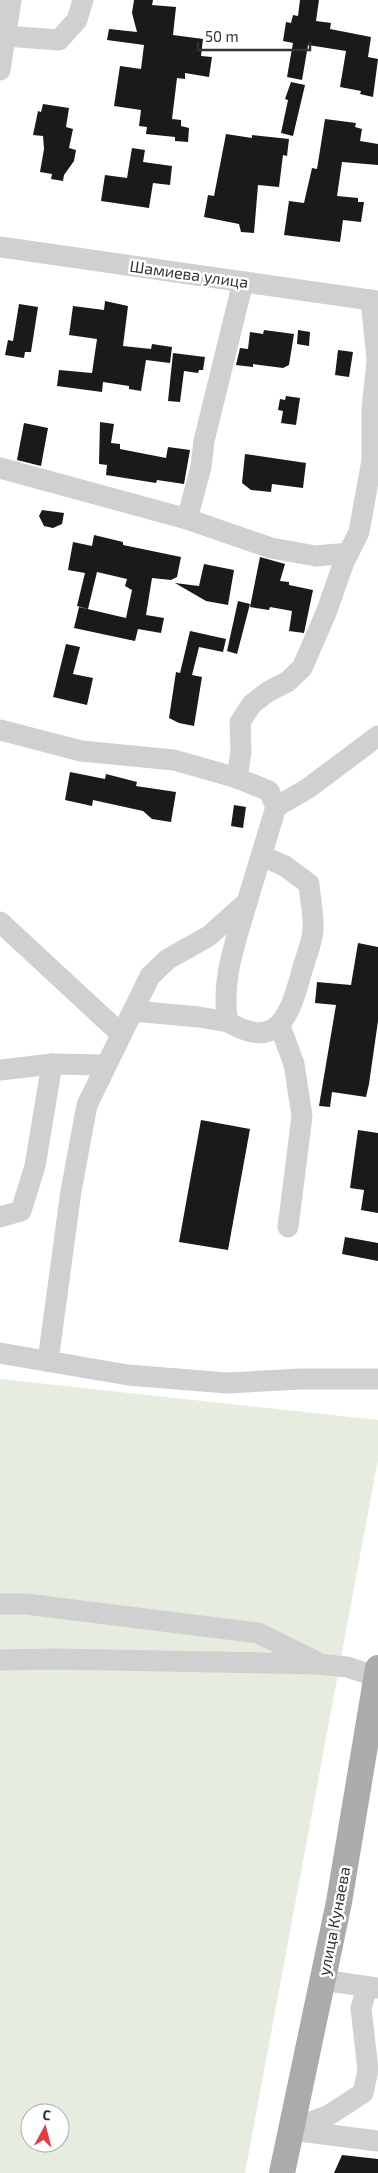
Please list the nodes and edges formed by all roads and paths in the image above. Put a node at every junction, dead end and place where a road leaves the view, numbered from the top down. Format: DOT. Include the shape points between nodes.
graph roads {
  1 [pos="11,0"];
  2 [pos="83,0"];
  3 [pos="5,36"];
  4 [pos="0,70"];
  5 [pos="0,247"];
  6 [pos="243,282"];
  7 [pos="374,301"];
  8 [pos="0,468"];
  9 [pos="187,519"];
  10 [pos="349,553"];
  11 [pos="0,730"];
  12 [pos="378,736"];
  13 [pos="237,778"];
  14 [pos="276,807"];
  15 [pos="262,856"];
  16 [pos="247,902"];
  17 [pos="0,922"];
  18 [pos="134,1011"];
  19 [pos="228,1022"];
  20 [pos="280,1026"];
  21 [pos="121,1034"];
  22 [pos="52,1064"];
  23 [pos="106,1065"];
  24 [pos="0,1070"];
  25 [pos="0,1217"];
  26 [pos="288,1227"];
  27 [pos="0,1353"];
  28 [pos="48,1361"];
  29 [pos="378,1379"];
  30 [pos="0,1604"];
  31 [pos="0,1660"];
  32 [pos="322,1665"];
  33 [pos="377,1674"];
  34 [pos="322,1980"];
  35 [pos="372,1988"];
  36 [pos="290,2130"];
  37 [pos="378,2141"];
  38 [pos="282,2173"];
  1 -- 3 [label="street"];
  2 -- 3 [label="street" via="77,20 60,40"];
  3 -- 4 [label="street"];
  5 -- 6 [label="street, Шамиева улица"];
  6 -- 7 [label="street, Шамиева улица"];
  6 -- 9 [label="street"];
  7 -- 10 [label="street" via="376,360 372,460 359,532"];
  8 -- 9 [label="street"];
  9 -- 10 [label="street" via="271,548 316,556"];
  10 -- 13 [label="street" via="302,668 288,682 252,704 240,722 241,751"];
  11 -- 13 [label="street" via="81,751 174,760"];
  12 -- 14 [label="street" via="307,789"];
  13 -- 14 [label="street" via="269,791"];
  14 -- 15 [label="street"];
  15 -- 16 [label="street"];
  15 -- 20 [label="street" via="285,866 309,884 313,931 293,1002"];
  16 -- 18 [label="street" via="209,936 168,959 150,976"];
  16 -- 19 [label="street" via="224,1002"];
  17 -- 21 [label="street"];
  18 -- 19 [label="street"];
  18 -- 21 [label="street"];
  19 -- 20 [label="street" via="241,1030 266,1034"];
  20 -- 26 [label="street" via="294,1064 302,1116"];
  21 -- 23 [label="street"];
  22 -- 23 [label="street"];
  22 -- 24 [label="street"];
  22 -- 25 [label="street" via="35,1166 21,1211"];
  23 -- 28 [label="street" via="88,1105 74,1172"];
  27 -- 28 [label="street"];
  28 -- 29 [label="street" via="128,1375 227,1383"];
  30 -- 32 [label="street" via="26,1604 258,1633"];
  31 -- 32 [label="street" via="55,1658"];
  32 -- 33 [label="street"];
  33 -- 34 [label="main road, улица Кунаева" via="339,1902"];
  34 -- 35 [label="street"];
  34 -- 36 [label="main road, улица Кунаева"];
  35 -- 36 [label="street" via="361,2008 368,2070 363,2093 329,2115"];
  36 -- 37 [label="street"];
  36 -- 38 [label="main road, улица Кунаева"];
}
